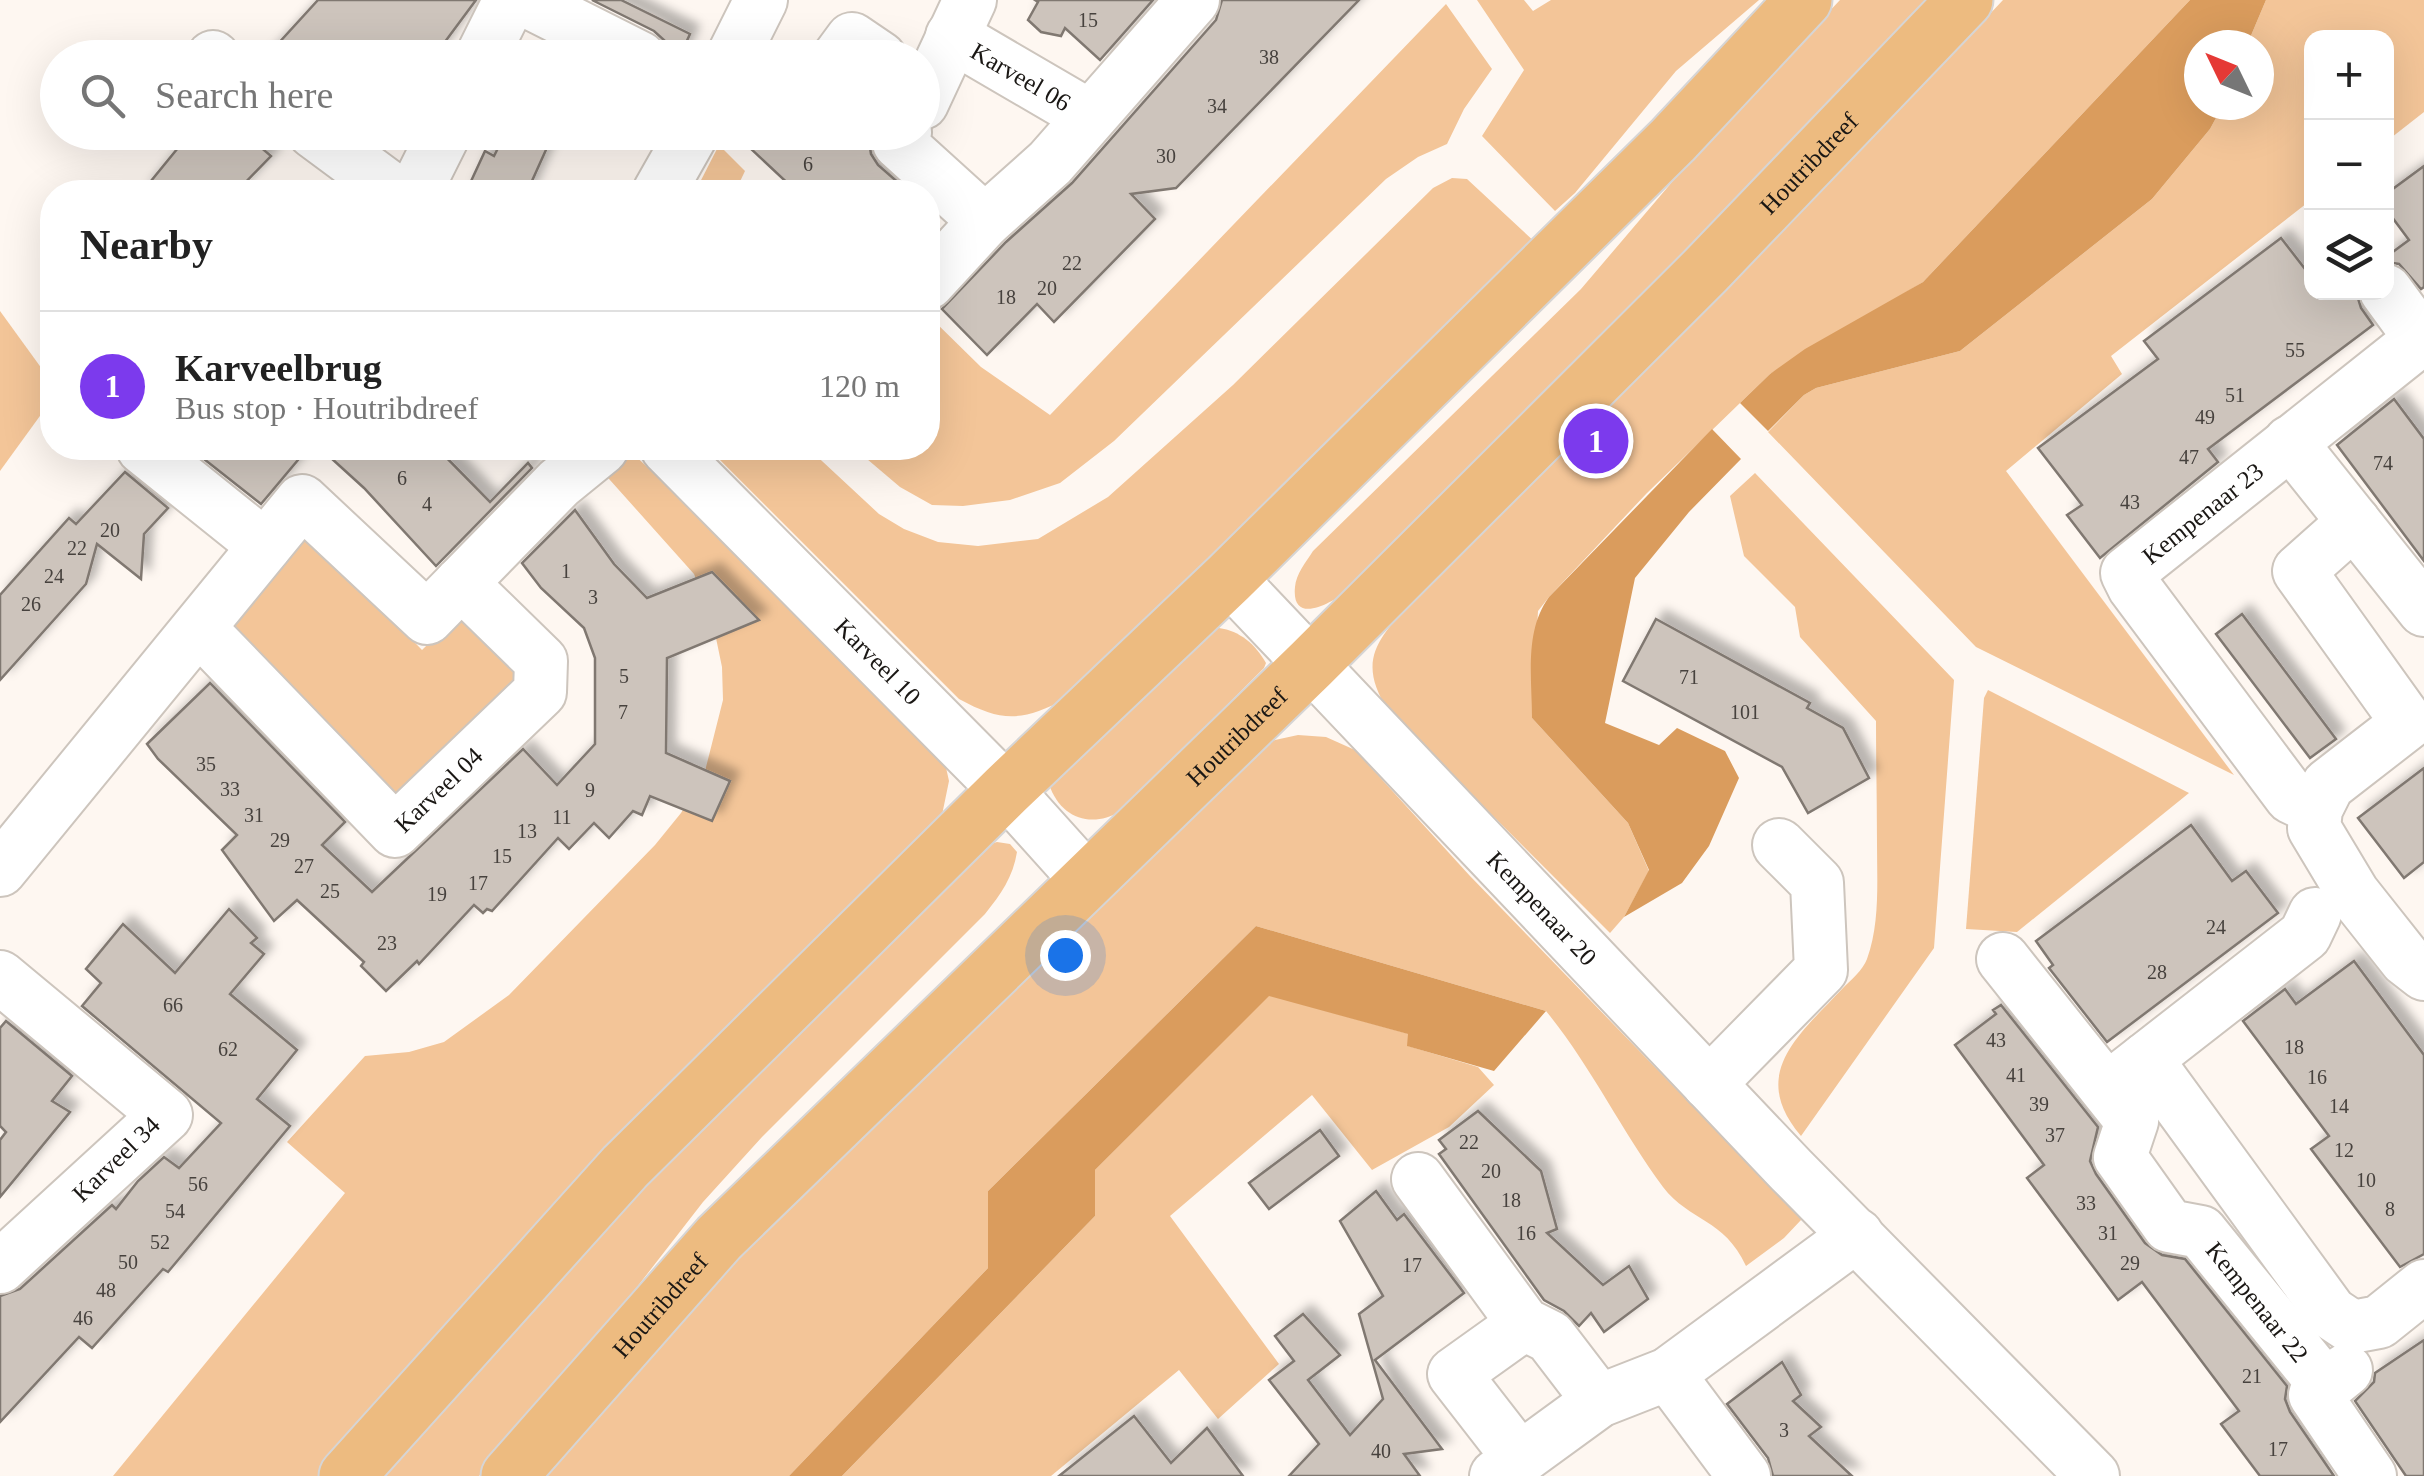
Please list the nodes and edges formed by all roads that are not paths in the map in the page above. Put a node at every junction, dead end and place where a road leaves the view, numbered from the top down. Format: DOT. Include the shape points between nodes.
graph roads {
  1 [pos="510,0"];
  2 [pos="526,0"];
  3 [pos="761,0"];
  4 [pos="1192,0"];
  5 [pos="1804,0"];
  6 [pos="1966,0"];
  7 [pos="961,18"];
  8 [pos="491,40"];
  9 [pos="605,40"];
  10 [pos="741,40"];
  11 [pos="940,59"];
  12 [pos="1090,116"];
  13 [pos="338,150"];
  14 [pos="435,150"];
  15 [pos="682,150"];
  16 [pos="935,150"];
  17 [pos="378,180"];
  18 [pos="421,180"];
  19 [pos="666,180"];
  20 [pos="985,221"];
  21 [pos="940,270"];
  22 [pos="2392,300"];
  23 [pos="2422,341"];
  24 [pos="2290,442"];
  25 [pos="158,460"];
  26 [pos="587,460"];
  27 [pos="679,460"];
  28 [pos="2354,522"];
  29 [pos="266,546"];
  30 [pos="1229,578"];
  31 [pos="462,583"];
  32 [pos="2416,600"];
  33 [pos="198,628"];
  34 [pos="2348,640"];
  35 [pos="1311,664"];
  36 [pos="2424,748"];
  37 [pos="1006,790"];
  38 [pos="2315,818"];
  39 [pos="1779,845"];
  40 [pos="0,870"];
  41 [pos="1086,880"];
  42 [pos="2315,914"];
  43 [pos="2002,959"];
  44 [pos="2418,960"];
  45 [pos="0,978"];
  46 [pos="2142,1082"];
  47 [pos="1709,1084"];
  48 [pos="1418,1180"];
  49 [pos="1857,1235"];
  50 [pos="0,1267"];
  51 [pos="2424,1286"];
  52 [pos="2378,1322"];
  53 [pos="1524,1324"];
  54 [pos="1668,1374"];
  55 [pos="2325,1385"];
  56 [pos="1598,1401"];
  57 [pos="1508,1468"];
  58 [pos="347,1476"];
  59 [pos="509,1476"];
  60 [pos="1744,1476"];
  61 [pos="2093,1476"];
  62 [pos="2370,1476"];
  1 -- 8 [label="street"];
  2 -- 9 [label="street"];
  3 -- 10 [label="street"];
  4 -- 12 [label="street, Karveel 06"];
  5 -- 30 [label="main road" via="1673,140"];
  6 -- 35 [label="main road, Houtribdreef"];
  7 -- 11 [label="street, Karveel 06"];
  7 -- 12 [label="street, Karveel 06"];
  12 -- 20 [label="street, Karveel 06"];
  13 -- 17 [label="street"];
  14 -- 18 [label="street"];
  15 -- 19 [label="street"];
  16 -- 20 [label="street, Karveel 06"];
  20 -- 21 [label="street, Karveel 06"];
  22 -- 23 [label="street, Kempenaar 23"];
  23 -- 24 [label="street, Kempenaar 23"];
  24 -- 28 [label="street"];
  24 -- 38 [label="street, Kempenaar 23" via="2127,572 2291,797"];
  25 -- 29 [label="street"];
  26 -- 31 [label="street"];
  27 -- 37 [label="street, Karveel 10"];
  28 -- 32 [label="street"];
  28 -- 34 [label="street" via="2299,572"];
  29 -- 31 [label="street" via="302,501 427,618"];
  29 -- 33 [label="street"];
  30 -- 35 [label="street, Kempenaar 20"];
  30 -- 37 [label="main road"];
  31 -- 33 [label="street, Karveel 04" via="540,660 540,692 395,831"];
  32 -- 34 [label="street"];
  33 -- 40 [label="street"];
  34 -- 38 [label="street" via="2408,723 2328,785"];
  35 -- 41 [label="main road, Houtribdreef"];
  35 -- 47 [label="street, Kempenaar 20"];
  36 -- 38 [label="street"];
  37 -- 41 [label="street, Karveel 10"];
  37 -- 58 [label="main road" via="626,1167"];
  38 -- 44 [label="street" via="2353,893"];
  39 -- 47 [label="street" via="1817,883 1821,970"];
  41 -- 59 [label="main road, Houtribdreef" via="719,1238"];
  42 -- 46 [label="street" via="2306,935"];
  43 -- 46 [label="street, Kempenaar 22"];
  45 -- 50 [label="street, Karveel 34" via="166,1115"];
  46 -- 52 [label="street, Kempenaar 22" via="2331,1313 2352,1328"];
  46 -- 55 [label="street, Kempenaar 22" via="2120,1157 2170,1226 2202,1232"];
  47 -- 49 [label="street, Kempenaar 20"];
  48 -- 53 [label="street"];
  49 -- 54 [label="street"];
  49 -- 61 [label="street, Kempenaar 20"];
  51 -- 52 [label="street, Kempenaar 22"];
  52 -- 55 [label="street, Kempenaar 22" via="2371,1352"];
  53 -- 56 [label="street" via="1550,1337"];
  53 -- 57 [label="street" via="1454,1374"];
  54 -- 56 [label="street"];
  54 -- 60 [label="street"];
  55 -- 62 [label="street, Kempenaar 22" via="2315,1395"];
  56 -- 57 [label="street"];
}
